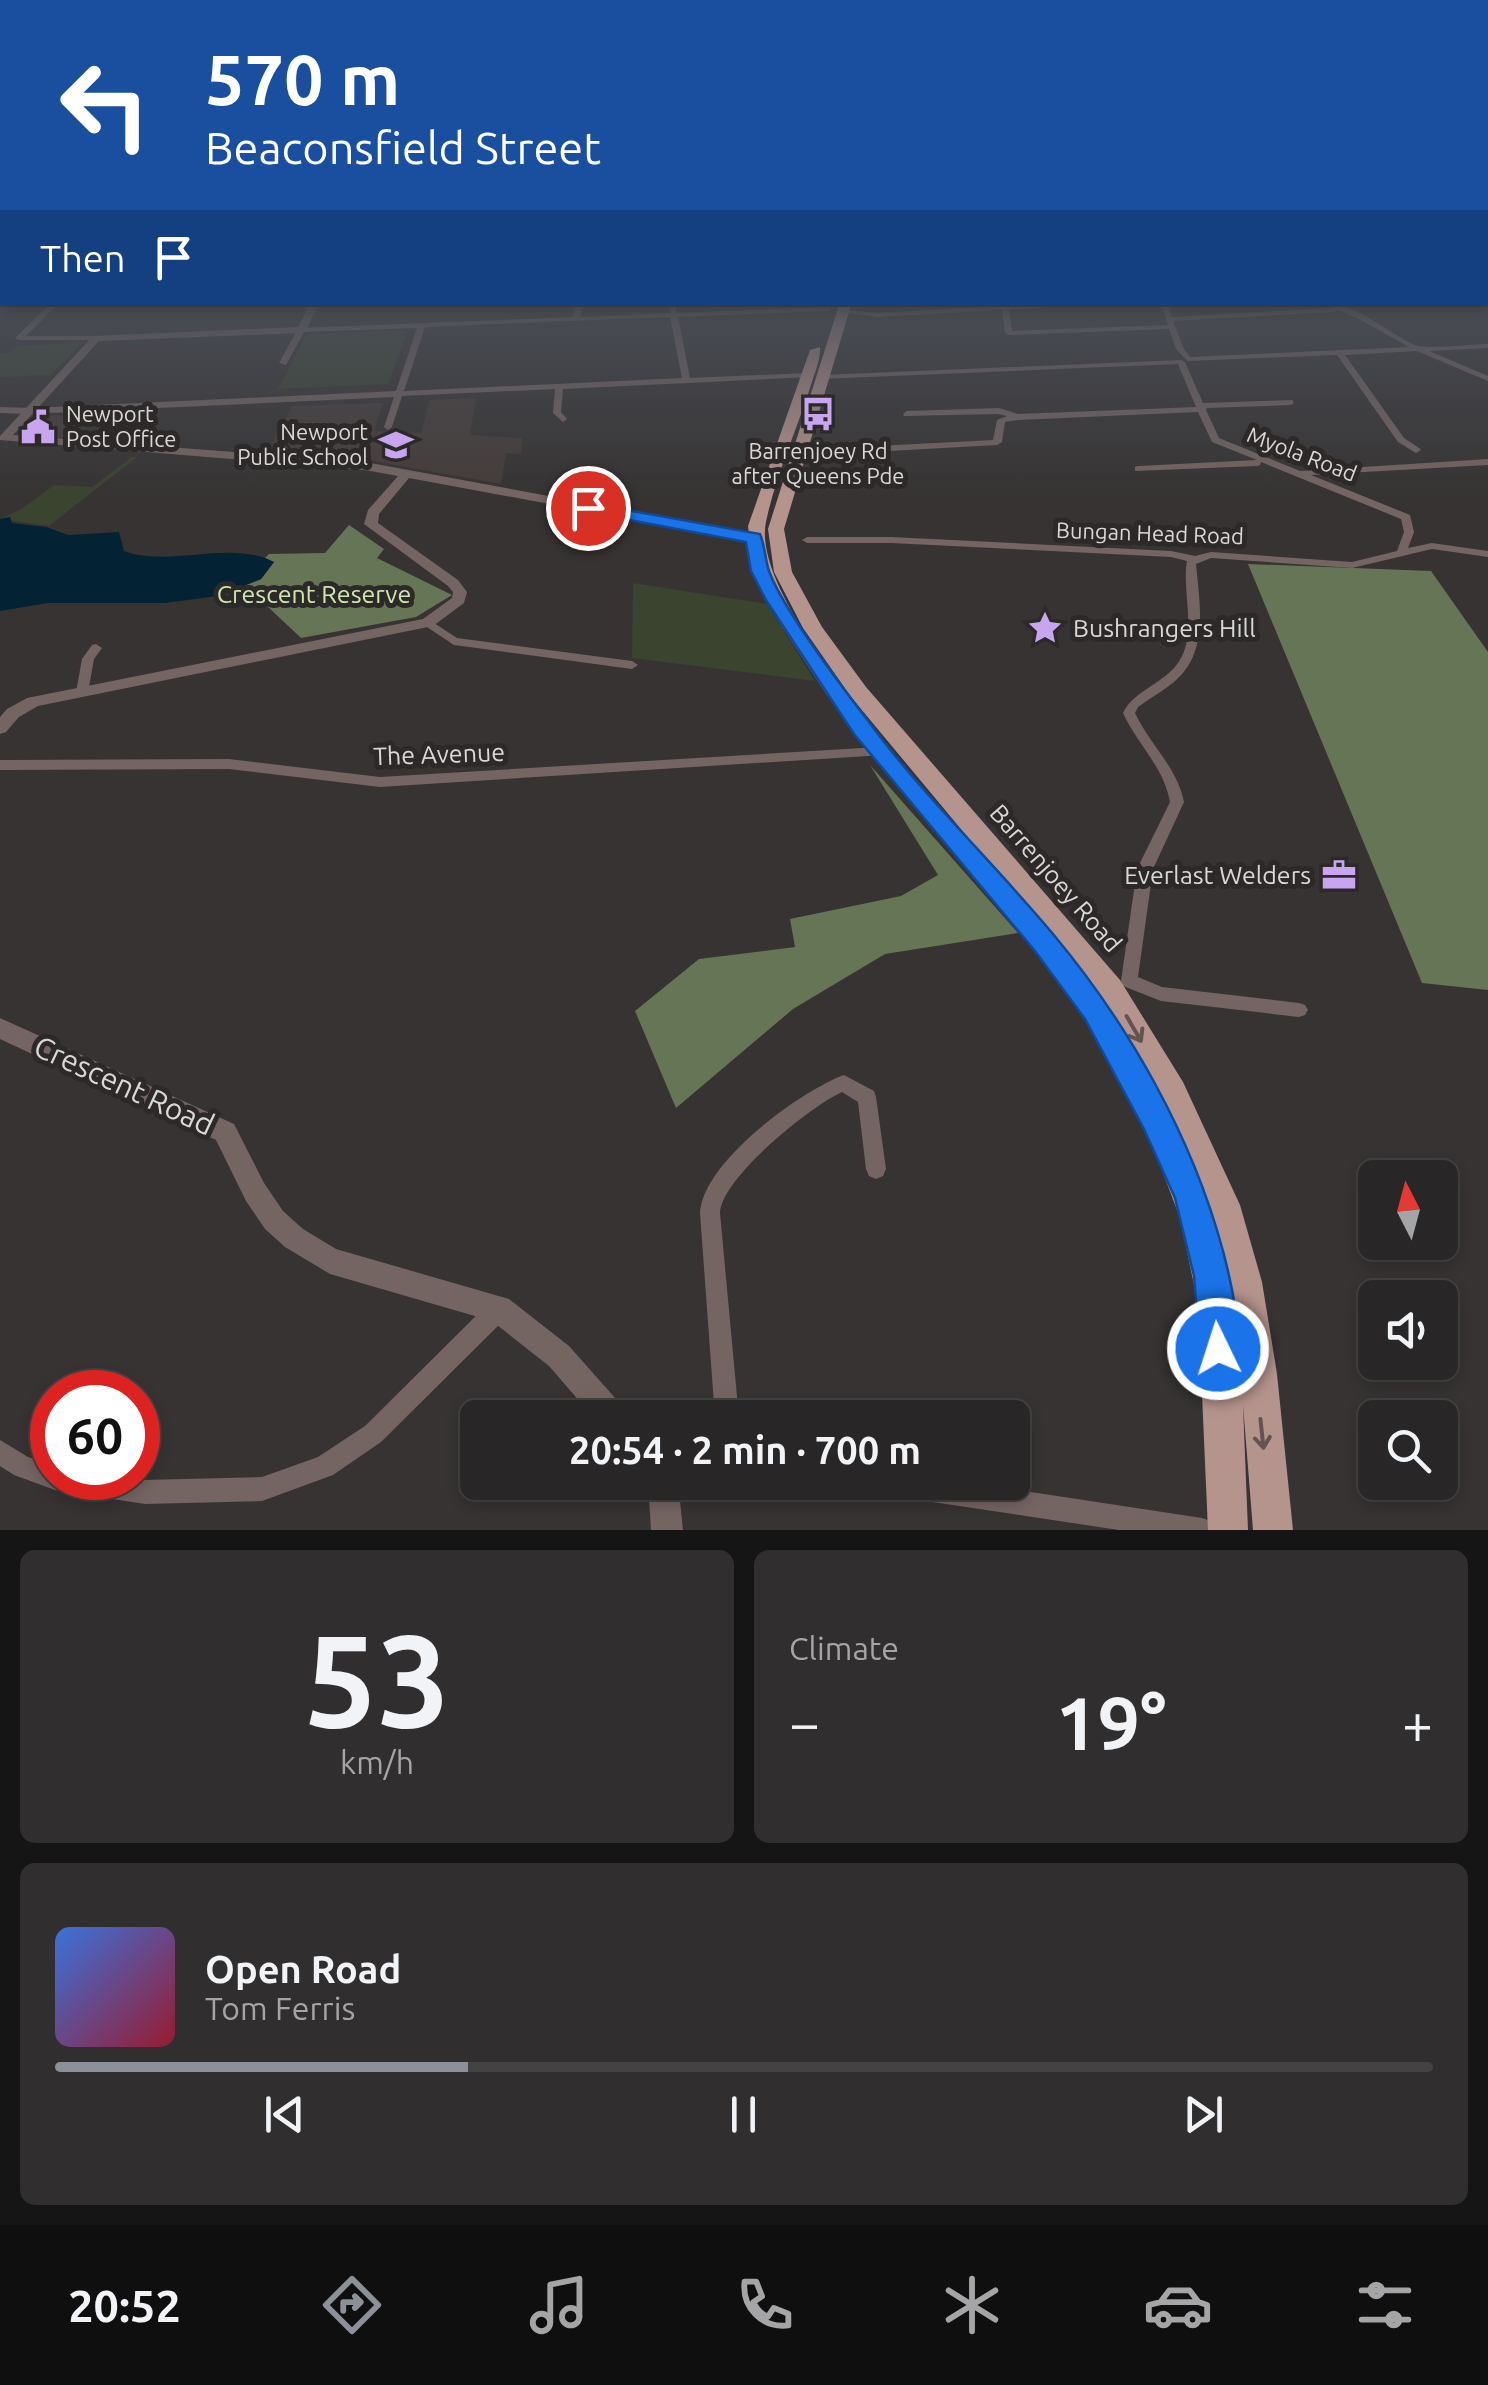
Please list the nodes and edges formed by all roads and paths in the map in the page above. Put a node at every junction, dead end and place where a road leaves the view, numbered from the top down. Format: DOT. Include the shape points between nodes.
graph roads {
  1 [pos="81,354"];
  2 [pos="287,354"];
  3 [pos="412,354"];
  4 [pos="681,354"];
  5 [pos="822,354"];
  6 [pos="1183,354"];
  7 [pos="1310,354"];
  8 [pos="1341,354"];
  9 [pos="1431,354"];
  10 [pos="1185,361"];
  11 [pos="282,363"];
  12 [pos="815,376"];
  13 [pos="1488,378"];
  14 [pos="686,379"];
  15 [pos="559,384"];
  16 [pos="399,392"];
  17 [pos="1290,402"];
  18 [pos="1202,408"];
  19 [pos="0,410"];
  20 [pos="28,411"];
  21 [pos="907,414"];
  22 [pos="1018,417"];
  23 [pos="564,419"];
  24 [pos="388,426"];
  25 [pos="1416,450"];
  26 [pos="800,453"];
  27 [pos="1264,462"];
  28 [pos="1488,462"];
  29 [pos="1138,469"];
  30 [pos="406,474"];
  31 [pos="1297,474"];
  32 [pos="764,539"];
  33 [pos="808,540"];
  34 [pos="1400,554"];
  35 [pos="1488,554"];
  36 [pos="1194,560"];
  37 [pos="428,623"];
  38 [pos="96,648"];
  39 [pos="632,666"];
  40 [pos="82,692"];
  41 [pos="0,728"];
  42 [pos="879,752"];
  43 [pos="0,765"];
  44 [pos="1111,993"];
  45 [pos="1300,1010"];
  46 [pos="0,1028"];
  47 [pos="876,1169"];
  48 [pos="499,1308"];
  49 [pos="598,1400"];
  50 [pos="725,1400"];
  51 [pos="0,1452"];
  52 [pos="30,1470"];
  53 [pos="160,1492"];
  54 [pos="664,1500"];
  55 [pos="1001,1500"];
  56 [pos="667,1530"];
  57 [pos="1202,1530"];
  58 [pos="1228,1530"];
  59 [pos="1272,1530"];
  1 -- 20 [label="street"];
  2 -- 11 [label="street"];
  3 -- 16 [label="street"];
  4 -- 14 [label="street"];
  5 -- 12 [label="main road"];
  6 -- 10 [label="street, Myola Road"];
  7 -- 10 [label="street"];
  8 -- 25 [label="street" via="1401,440"];
  9 -- 13 [label="street"];
  10 -- 12 [label="street"];
  10 -- 18 [label="street, Myola Road"];
  12 -- 14 [label="street"];
  12 -- 26 [label="main road"];
  12 -- 32 [label="main road"];
  14 -- 15 [label="street"];
  15 -- 16 [label="street"];
  15 -- 23 [label="street" via="557,413"];
  16 -- 20 [label="street"];
  16 -- 24 [label="street"];
  17 -- 18 [label="street"];
  18 -- 22 [label="street"];
  18 -- 27 [label="street, Myola Road" via="1215,440"];
  19 -- 20 [label="street"];
  20 -- 30 [label="street" via="6,440"];
  21 -- 22 [label="street" via="1000,411"];
  22 -- 26 [label="street" via="1002,420 997,442"];
  26 -- 32 [label="main road"];
  27 -- 29 [label="street"];
  27 -- 31 [label="street, Myola Road"];
  28 -- 31 [label="street"];
  30 -- 32 [label="street"];
  30 -- 37 [label="street" via="371,524 460,592 454,606"];
  31 -- 34 [label="street, Myola Road" via="1406,516 1409,532"];
  32 -- 42 [label="main road, Barrenjoey Road" via="760,571"];
  32 -- 44 [label="main road, Barrenjoey Road" via="878,718"];
  33 -- 36 [label="street, Bungan Head Road"];
  34 -- 35 [label="street, Bungan Head Road" via="1432,546"];
  34 -- 36 [label="street, Bungan Head Road" via="1352,565 1212,555"];
  36 -- 44 [label="street" via="1186,659 1129,714 1168,771 1177,802 1146,869"];
  37 -- 39 [label="street" via="454,641"];
  37 -- 40 [label="street"];
  38 -- 40 [label="street"];
  40 -- 41 [label="street" via="23,706"];
  42 -- 43 [label="street, The Avenue" via="380,782 229,764"];
  42 -- 44 [label="main road, Barrenjoey Road" via="1052,952"];
  44 -- 45 [label="street"];
  44 -- 58 [label="main road, Barrenjoey Road" via="1204,1241 1216,1313"];
  44 -- 59 [label="main road, Barrenjoey Road, one-way" via="1183,1112 1226,1209 1245,1284"];
  46 -- 48 [label="street, Crescent Road" via="225,1132 274,1220 330,1260"];
  47 -- 50 [label="street" via="868,1097 844,1082 802,1104 713,1195"];
  48 -- 49 [label="street, Crescent Road" via="559,1356"];
  48 -- 53 [label="street" via="373,1434 325,1467 262,1489"];
  51 -- 52 [label="street"];
  54 -- 56 [label="street"];
  55 -- 57 [label="street"];
}
